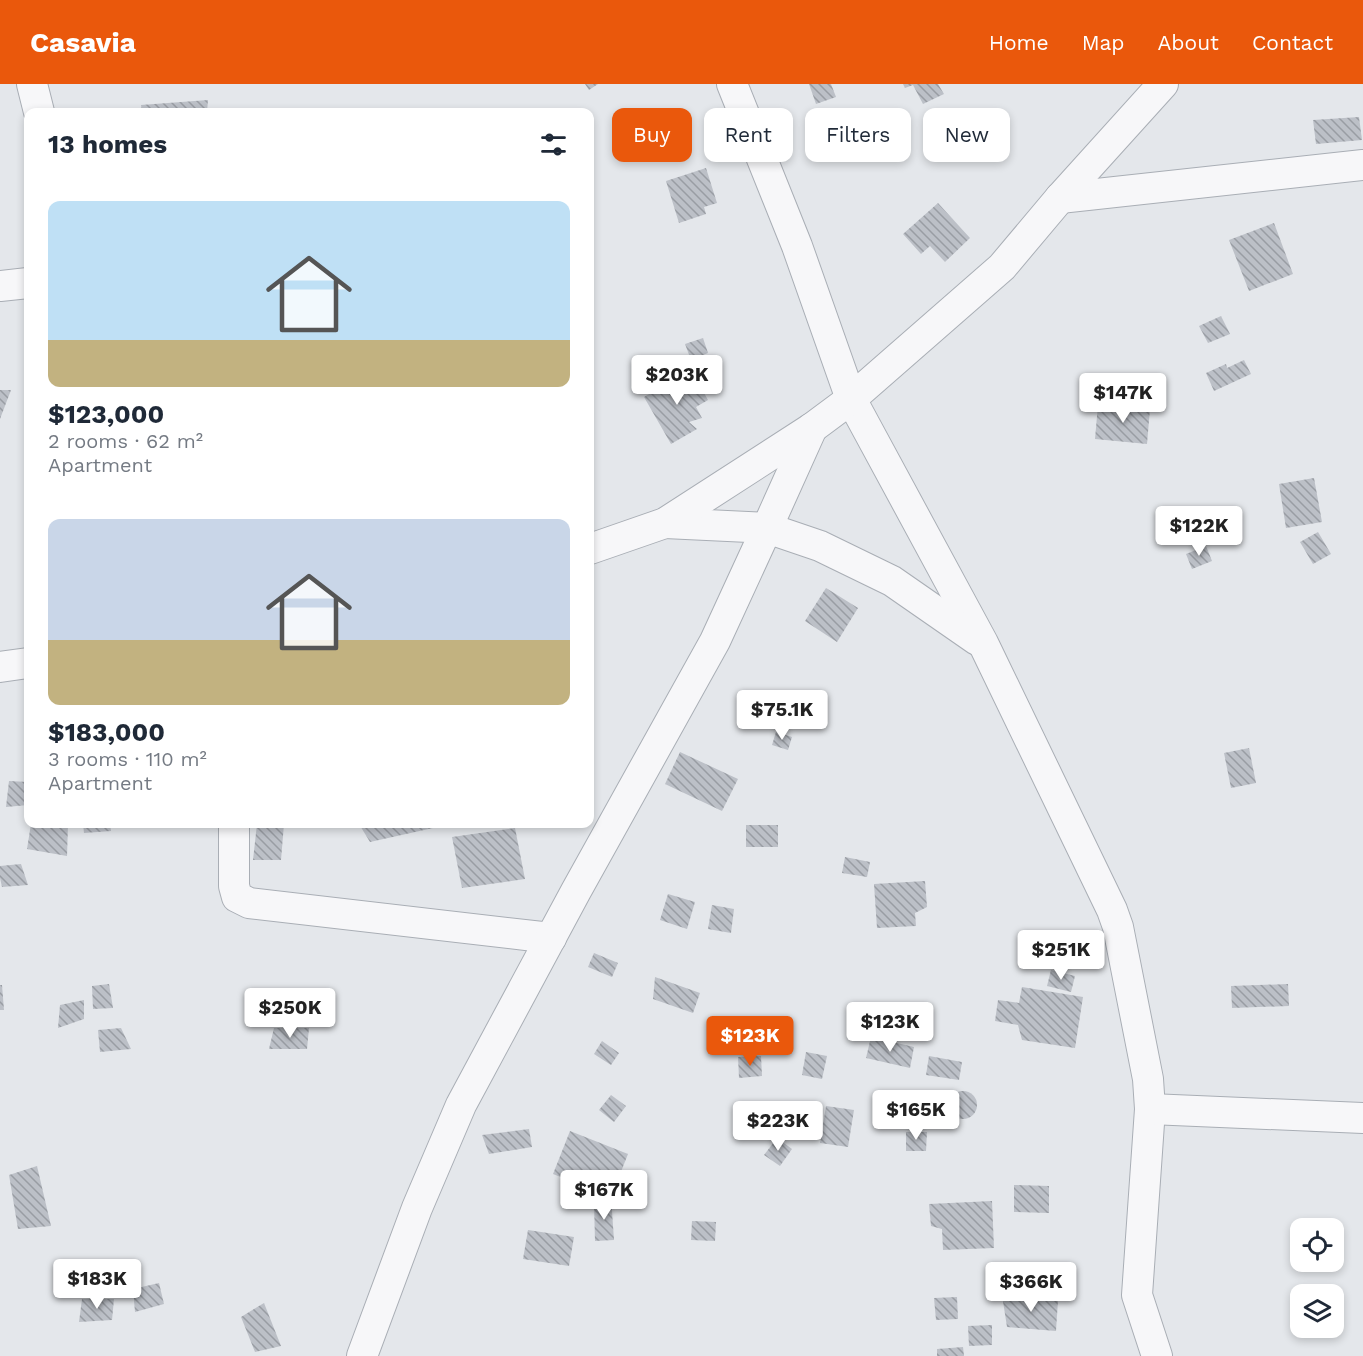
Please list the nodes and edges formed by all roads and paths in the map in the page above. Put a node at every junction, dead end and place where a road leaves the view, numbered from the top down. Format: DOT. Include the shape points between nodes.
graph roads {
  1 [pos="32,84"];
  2 [pos="732,84"];
  3 [pos="1163,84"];
  4 [pos="38,108"];
  5 [pos="1363,165"];
  6 [pos="1060,198"];
  7 [pos="24,283"];
  8 [pos="0,286"];
  9 [pos="850,399"];
  10 [pos="812,428"];
  11 [pos="665,522"];
  12 [pos="768,528"];
  13 [pos="594,548"];
  14 [pos="982,644"];
  15 [pos="24,664"];
  16 [pos="0,667"];
  17 [pos="234,828"];
  18 [pos="551,938"];
  19 [pos="1150,1109"];
  20 [pos="1363,1118"];
  21 [pos="362,1356"];
  22 [pos="1157,1356"];
  1 -- 4 [label="street"];
  2 -- 9 [label="street" via="797,246"];
  3 -- 6 [label="street"];
  5 -- 6 [label="street"];
  6 -- 9 [label="street" via="1002,267"];
  7 -- 8 [label="street"];
  9 -- 10 [label="street"];
  9 -- 14 [label="street"];
  10 -- 11 [label="street"];
  10 -- 12 [label="street"];
  11 -- 12 [label="street"];
  11 -- 13 [label="street"];
  12 -- 14 [label="street" via="820,546 892,581"];
  12 -- 18 [label="street" via="715,641"];
  14 -- 19 [label="street" via="1112,910 1148,1079"];
  15 -- 16 [label="street"];
  17 -- 18 [label="street" via="234,886 237,897 249,903"];
  18 -- 21 [label="street" via="461,1105 417,1208"];
  19 -- 20 [label="street"];
  19 -- 22 [label="street" via="1137,1295"];
}
